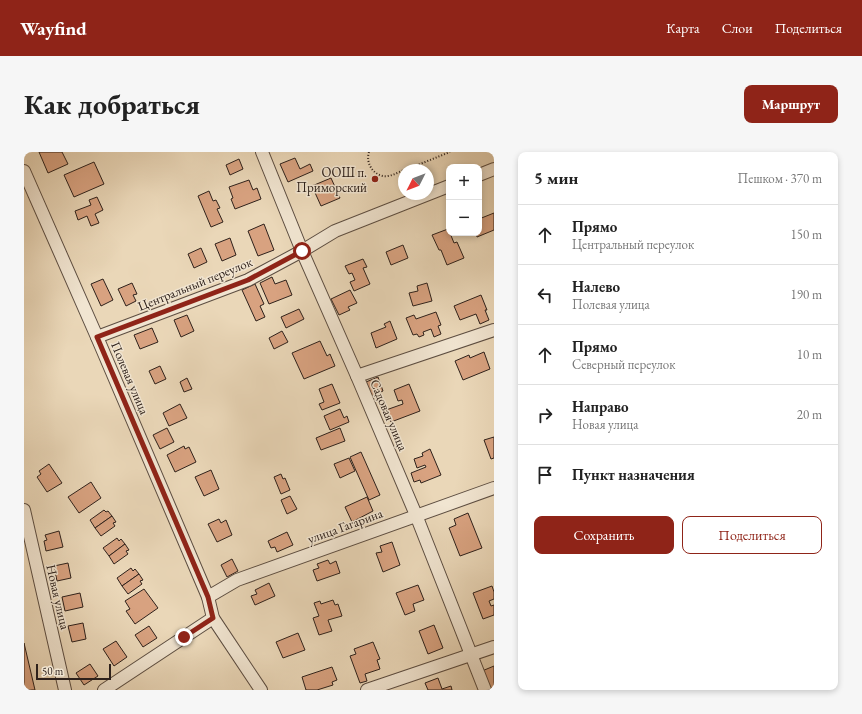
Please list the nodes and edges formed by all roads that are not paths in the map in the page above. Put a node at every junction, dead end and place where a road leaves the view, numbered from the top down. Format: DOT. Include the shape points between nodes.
graph roads {
  1 [pos="262,152"];
  2 [pos="494,169"];
  3 [pos="24,171"];
  4 [pos="482,174"];
  5 [pos="446,187"];
  6 [pos="302,251"];
  7 [pos="493,333"];
  8 [pos="97,337"];
  9 [pos="357,376"];
  10 [pos="494,488"];
  11 [pos="24,510"];
  12 [pos="416,516"];
  13 [pos="208,597"];
  14 [pos="213,618"];
  15 [pos="494,647"];
  16 [pos="471,655"];
  17 [pos="65,690"];
  18 [pos="104,690"];
  19 [pos="261,690"];
  20 [pos="367,690"];
  21 [pos="485,690"];
  1 -- 6 [label="street, Садовая улица"];
  2 -- 4 [label="street"];
  3 -- 8 [label="street, Полевая улица"];
  5 -- 6 [label="street, Центральный переулок" via="335,231"];
  6 -- 8 [label="street, Центральный переулок" via="248,280"];
  6 -- 9 [label="street, Садовая улица"];
  7 -- 9 [label="street"];
  8 -- 13 [label="street, Полевая улица"];
  9 -- 12 [label="street, Садовая улица"];
  10 -- 12 [label="street, улица Гагарина"];
  11 -- 17 [label="street, Новая улица"];
  12 -- 13 [label="street, улица Гагарина" via="237,580"];
  12 -- 16 [label="street, Садовая улица"];
  13 -- 14 [label="street, Полевая улица"];
  14 -- 18 [label="street"];
  14 -- 19 [label="street"];
  15 -- 16 [label="street"];
  16 -- 20 [label="street"];
  16 -- 21 [label="street, Садовая улица"];
}
